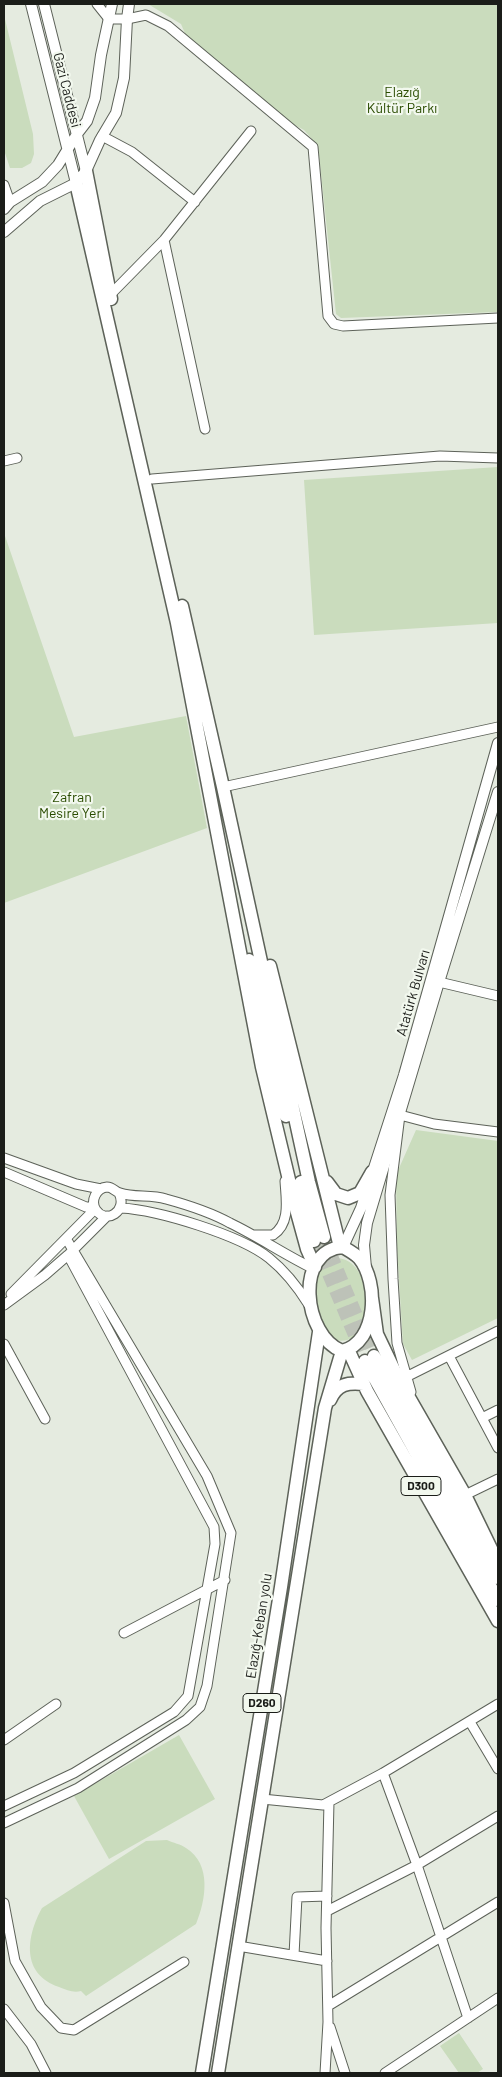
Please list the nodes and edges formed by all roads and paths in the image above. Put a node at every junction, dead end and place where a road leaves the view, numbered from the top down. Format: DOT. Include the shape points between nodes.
graph roads {
  1 [pos="32,4"];
  2 [pos="44,4"];
  3 [pos="96,4"];
  4 [pos="112,4"];
  5 [pos="129,4"];
  6 [pos="109,19"];
  7 [pos="126,19"];
  8 [pos="251,131"];
  9 [pos="77,134"];
  10 [pos="102,136"];
  11 [pos="68,150"];
  12 [pos="86,172"];
  13 [pos="76,183"];
  14 [pos="4,185"];
  15 [pos="195,202"];
  16 [pos="7,206"];
  17 [pos="4,232"];
  18 [pos="164,240"];
  19 [pos="110,295"];
  20 [pos="498,318"];
  21 [pos="205,429"];
  22 [pos="17,458"];
  23 [pos="498,458"];
  24 [pos="4,461"];
  25 [pos="152,479"];
  26 [pos="498,727"];
  27 [pos="498,743"];
  28 [pos="223,787"];
  29 [pos="498,792"];
  30 [pos="210,795"];
  31 [pos="439,982"];
  32 [pos="498,996"];
  33 [pos="400,1116"];
  34 [pos="498,1132"];
  35 [pos="283,1153"];
  36 [pos="4,1158"];
  37 [pos="4,1172"];
  38 [pos="372,1172"];
  39 [pos="324,1179"];
  40 [pos="101,1189"];
  41 [pos="119,1193"];
  42 [pos="95,1208"];
  43 [pos="121,1208"];
  44 [pos="107,1216"];
  45 [pos="249,1234"];
  46 [pos="64,1242"];
  47 [pos="342,1247"];
  48 [pos="71,1252"];
  49 [pos="314,1268"];
  50 [pos="368,1276"];
  51 [pos="372,1298"];
  52 [pos="4,1303"];
  53 [pos="310,1307"];
  54 [pos="498,1331"];
  55 [pos="319,1332"];
  56 [pos="4,1344"];
  57 [pos="345,1350"];
  58 [pos="449,1356"];
  59 [pos="403,1378"];
  60 [pos="364,1384"];
  61 [pos="498,1410"];
  62 [pos="482,1418"];
  63 [pos="46,1419"];
  64 [pos="323,1419"];
  65 [pos="498,1448"];
  66 [pos="498,1479"];
  67 [pos="465,1495"];
  68 [pos="498,1563"];
  69 [pos="498,1578"];
  70 [pos="225,1580"];
  71 [pos="207,1589"];
  72 [pos="498,1600"];
  73 [pos="498,1621"];
  74 [pos="124,1633"];
  75 [pos="56,1704"];
  76 [pos="498,1704"];
  77 [pos="470,1722"];
  78 [pos="4,1740"];
  79 [pos="498,1769"];
  80 [pos="383,1773"];
  81 [pos="262,1799"];
  82 [pos="329,1802"];
  83 [pos="4,1806"];
  84 [pos="498,1816"];
  85 [pos="4,1823"];
  86 [pos="417,1865"];
  87 [pos="327,1896"];
  88 [pos="498,1902"];
  89 [pos="4,1903"];
  90 [pos="327,1911"];
  91 [pos="441,1937"];
  92 [pos="238,1946"];
  93 [pos="294,1955"];
  94 [pos="327,1961"];
  95 [pos="184,1962"];
  96 [pos="498,1998"];
  97 [pos="328,2006"];
  98 [pos="4,2009"];
  99 [pos="468,2018"];
  100 [pos="328,2022"];
  101 [pos="46,2073"];
  102 [pos="202,2073"];
  103 [pos="218,2073"];
  104 [pos="325,2073"];
  105 [pos="345,2073"];
  106 [pos="385,2073"];
  1 -- 11 [label="main road, Gazi Caddesi"];
  2 -- 9 [label="main road, Gazi Caddesi"];
  3 -- 6 [label="street"];
  4 -- 6 [label="main road"];
  5 -- 7 [label="main road"];
  6 -- 7 [label="street"];
  6 -- 9 [label="main road" via="95,98 87,121"];
  7 -- 10 [label="main road" via="124,78 116,113"];
  7 -- 20 [label="street" via="146,15 168,26 313,147 328,316 334,324"];
  8 -- 15 [label="street"];
  9 -- 11 [label="main road"];
  9 -- 12 [label="main road, Gazi Caddesi"];
  10 -- 12 [label="main road"];
  10 -- 15 [label="street" via="132,152"];
  11 -- 13 [label="main road, Gazi Caddesi"];
  11 -- 16 [label="main road" via="42,182"];
  12 -- 13 [label="main road"];
  12 -- 19 [label="highway"];
  13 -- 17 [label="main road" via="40,201"];
  13 -- 30 [label="highway" via="177,623"];
  14 -- 16 [label="street"];
  15 -- 18 [label="street"];
  18 -- 19 [label="street"];
  18 -- 21 [label="street"];
  19 -- 25 [label="highway"];
  22 -- 24 [label="street"];
  23 -- 25 [label="street" via="440,456"];
  25 -- 28 [label="highway"];
  26 -- 28 [label="street"];
  27 -- 38 [label="main road, Atatürk Bulvarı" via="404,1075"];
  28 -- 30 [label="highway" via="319,1239"];
  28 -- 39 [label="highway"];
  29 -- 31 [label="main road, Atatürk Bulvarı"];
  30 -- 35 [label="highway" via="262,1067"];
  31 -- 32 [label="street"];
  31 -- 33 [label="main road, Atatürk Bulvarı"];
  33 -- 34 [label="street"];
  33 -- 50 [label="main road, Atatürk Bulvarı" via="367,1223 364,1245"];
  33 -- 59 [label="street" via="390,1195 397,1343"];
  35 -- 45 [label="street" via="284,1224 273,1235"];
  35 -- 49 [label="highway"];
  36 -- 40 [label="street" via="67,1181"];
  37 -- 42 [label="street"];
  38 -- 39 [label="highway" via="360,1193 348,1198 336,1194"];
  38 -- 47 [label="main road, Atatürk Bulvarı" via="361,1208"];
  39 -- 47 [label="highway"];
  40 -- 41 [label="street" via="111,1188"];
  40 -- 42 [label="street" via="94,1196"];
  41 -- 43 [label="street"];
  41 -- 45 [label="street" via="188,1205"];
  42 -- 44 [label="street"];
  42 -- 46 [label="street"];
  43 -- 44 [label="street" via="116,1214"];
  43 -- 53 [label="street" via="172,1217 238,1240 269,1258"];
  44 -- 48 [label="street"];
  45 -- 49 [label="street"];
  46 -- 48 [label="street"];
  46 -- 52 [label="street"];
  47 -- 49 [label="highway" via="330,1249 317,1259"];
  47 -- 50 [label="highway" via="359,1258"];
  48 -- 52 [label="street" via="46,1275"];
  48 -- 70 [label="street" via="207,1476 231,1533"];
  48 -- 71 [label="street" via="214,1526 215,1544"];
  49 -- 53 [label="highway"];
  50 -- 51 [label="highway"];
  51 -- 57 [label="highway" via="365,1334 357,1344"];
  51 -- 59 [label="highway, D300" via="377,1334"];
  53 -- 55 [label="highway"];
  54 -- 58 [label="street"];
  55 -- 57 [label="highway" via="328,1342"];
  55 -- 102 [label="highway, Elazığ-Keban yolu / D260"];
  56 -- 63 [label="street"];
  57 -- 60 [label="highway, D300"];
  57 -- 64 [label="highway, D260" via="332,1377"];
  58 -- 59 [label="street"];
  58 -- 62 [label="street"];
  59 -- 67 [label="highway, D300" via="417,1411"];
  60 -- 64 [label="highway, D260" via="350,1382 340,1386 332,1395"];
  60 -- 73 [label="highway, D300"];
  61 -- 62 [label="street"];
  62 -- 65 [label="street"];
  64 -- 81 [label="highway, D260"];
  66 -- 67 [label="street"];
  67 -- 68 [label="highway, D300"];
  69 -- 72 [label="highway" via="369,1358"];
  70 -- 71 [label="street"];
  70 -- 85 [label="street" via="207,1686 200,1707 186,1720 78,1788"];
  71 -- 74 [label="street"];
  71 -- 83 [label="street" via="188,1696 174,1712 74,1773"];
  75 -- 78 [label="street"];
  76 -- 77 [label="street"];
  77 -- 79 [label="street"];
  77 -- 80 [label="street"];
  80 -- 82 [label="street"];
  80 -- 86 [label="street"];
  81 -- 82 [label="street" via="323,1805"];
  81 -- 92 [label="highway, D260"];
  82 -- 87 [label="street"];
  84 -- 86 [label="street"];
  86 -- 90 [label="street"];
  86 -- 91 [label="street"];
  87 -- 90 [label="street"];
  87 -- 93 [label="street" via="297,1898"];
  88 -- 91 [label="street"];
  89 -- 95 [label="street" via="15,1961 41,2007 61,2028 74,2030"];
  90 -- 94 [label="street"];
  91 -- 97 [label="street"];
  91 -- 99 [label="street"];
  92 -- 93 [label="street"];
  92 -- 103 [label="highway, D260"];
  93 -- 94 [label="street"];
  94 -- 97 [label="street"];
  96 -- 99 [label="street"];
  97 -- 100 [label="street"];
  98 -- 101 [label="street" via="31,2044"];
  99 -- 106 [label="street"];
  100 -- 104 [label="street"];
  100 -- 105 [label="street"];
}
